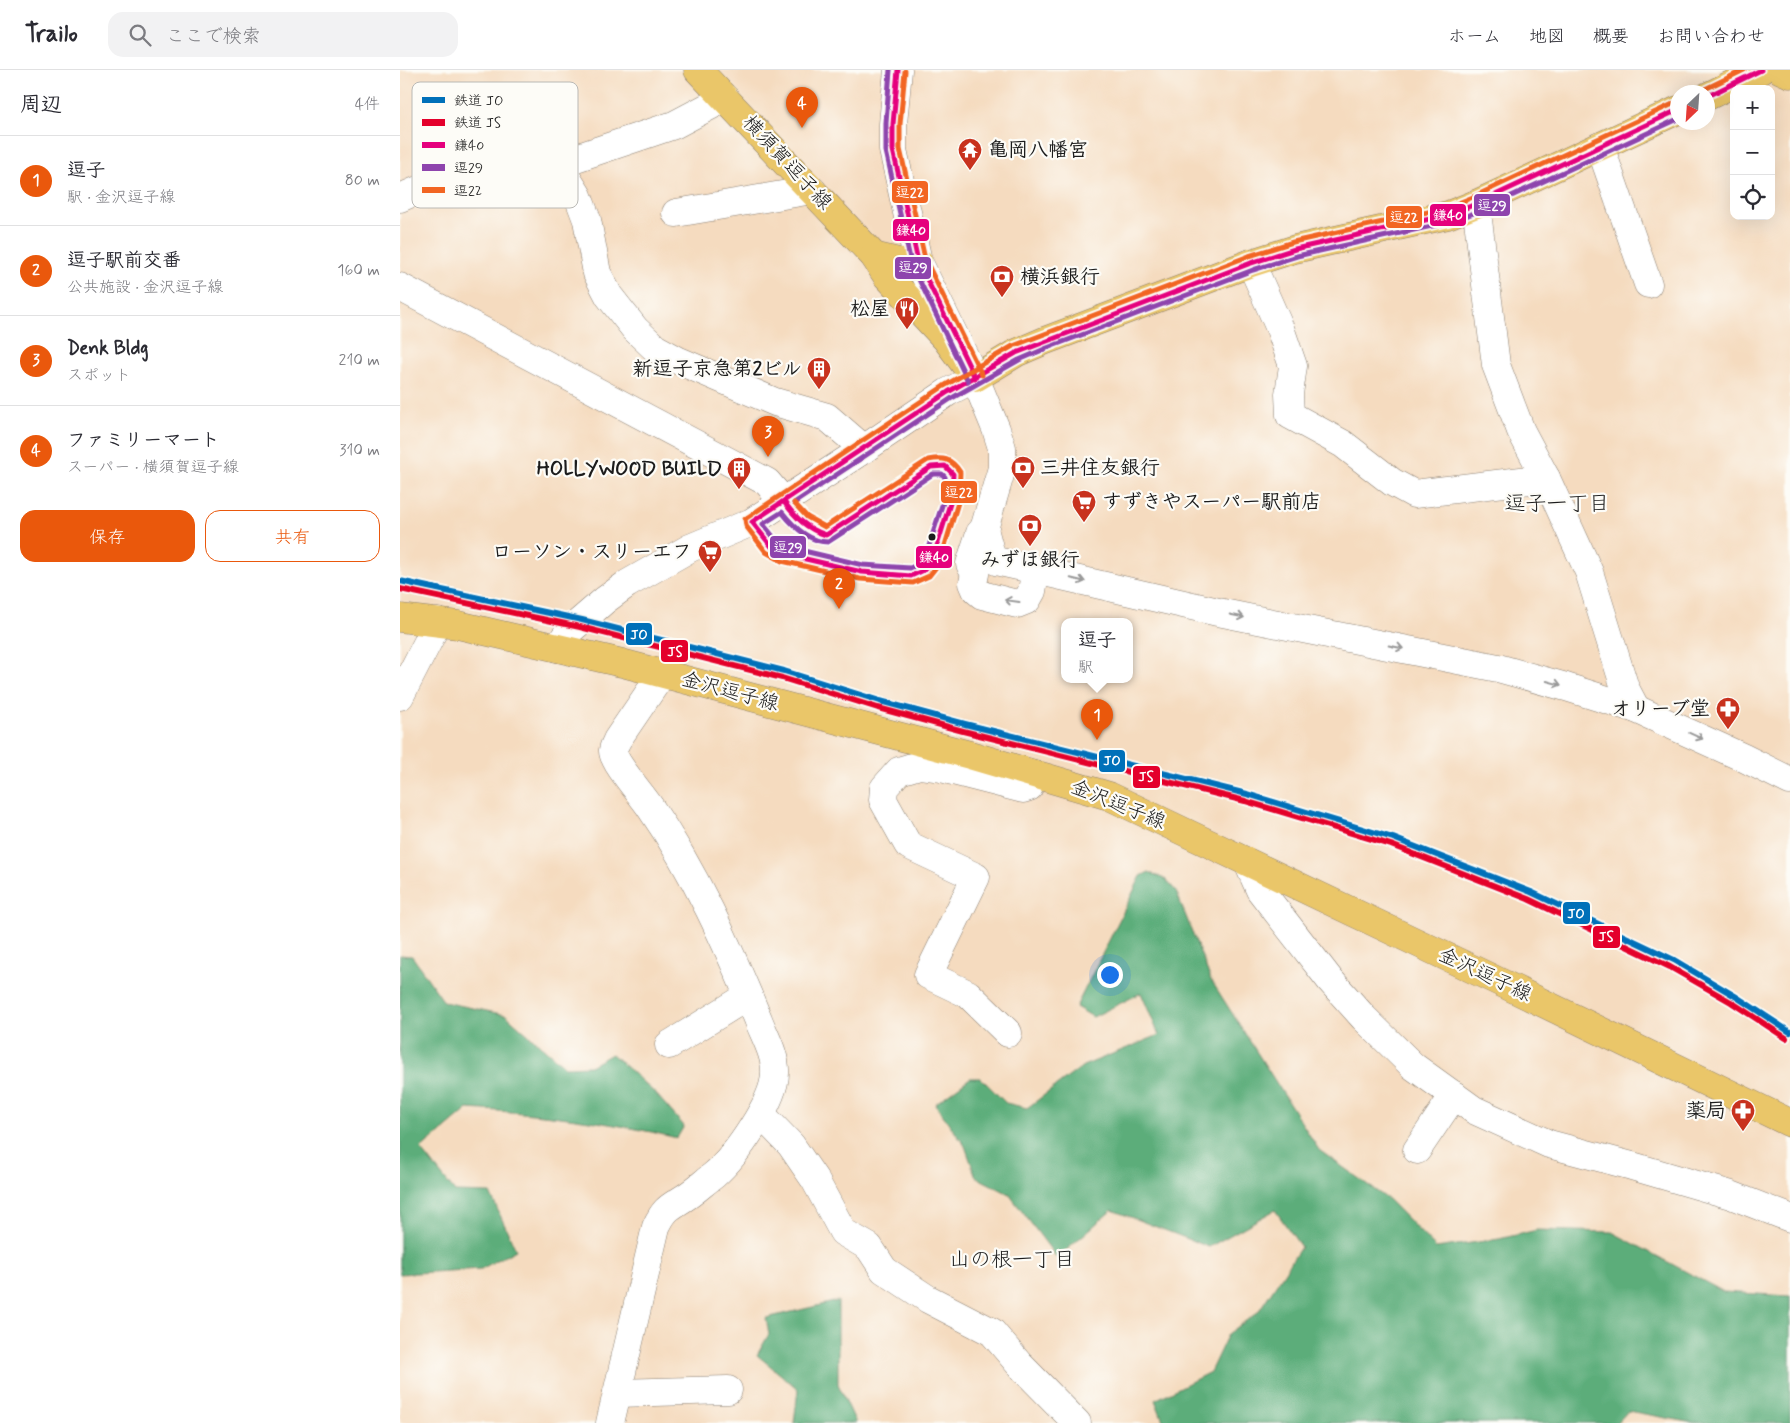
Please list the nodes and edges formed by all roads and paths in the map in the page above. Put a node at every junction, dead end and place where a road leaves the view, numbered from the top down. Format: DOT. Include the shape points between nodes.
graph roads {
  1 [pos="698,70"];
  2 [pos="898,70"];
  3 [pos="1761,70"];
  4 [pos="1781,70"];
  5 [pos="1790,74"];
  6 [pos="1715,93"];
  7 [pos="726,98"];
  8 [pos="1670,114"];
  9 [pos="1600,146"];
  10 [pos="578,157"];
  11 [pos="812,190"];
  12 [pos="412,193"];
  13 [pos="578,196"];
  14 [pos="400,198"];
  15 [pos="1476,204"];
  16 [pos="676,212"];
  17 [pos="874,256"];
  18 [pos="918,261"];
  19 [pos="1251,263"];
  20 [pos="1648,284"];
  21 [pos="400,287"];
  22 [pos="975,378"];
  23 [pos="864,449"];
  24 [pos="1546,478"];
  25 [pos="784,502"];
  26 [pos="986,568"];
  27 [pos="1030,570"];
  28 [pos="400,618"];
  29 [pos="438,622"];
  30 [pos="557,648"];
  31 [pos="662,674"];
  32 [pos="400,696"];
  33 [pos="1636,709"];
  34 [pos="1034,774"];
  35 [pos="1790,782"];
  36 [pos="1248,863"];
  37 [pos="748,996"];
  38 [pos="1008,1034"];
  39 [pos="670,1045"];
  40 [pos="1454,1095"];
  41 [pos="761,1114"];
  42 [pos="1790,1123"];
  43 [pos="1417,1150"];
  44 [pos="1790,1218"];
  45 [pos="728,1390"];
  46 [pos="617,1393"];
  47 [pos="610,1423"];
  48 [pos="1076,1423"];
  1 -- 7 [label="main road, 横須賀逗子線"];
  2 -- 18 [label="street" via="893,150"];
  3 -- 6 [label="main road"];
  4 -- 5 [label="main road"];
  7 -- 10 [label="street" via="674,125"];
  7 -- 11 [label="main road, 横須賀逗子線"];
  8 -- 9 [label="main road"];
  9 -- 15 [label="main road"];
  9 -- 20 [label="street"];
  11 -- 16 [label="street"];
  11 -- 17 [label="main road, 横須賀逗子線"];
  12 -- 14 [label="street"];
  13 -- 23 [label="street" via="587,220 597,273 609,296 655,348 774,402 828,417"];
  15 -- 19 [label="main road" via="1448,216 1318,244"];
  15 -- 24 [label="street" via="1496,365 1522,431"];
  17 -- 18 [label="main road" via="899,262"];
  17 -- 22 [label="main road, 横須賀逗子線" via="887,276 946,339"];
  18 -- 22 [label="street"];
  19 -- 22 [label="main road" via="1044,341 1016,353"];
  19 -- 24 [label="street" via="1293,366 1290,414 1343,444 1392,482 1414,494"];
  21 -- 25 [label="street" via="767,482"];
  22 -- 23 [label="street" via="948,392"];
  22 -- 26 [label="street" via="1002,448 1002,468 970,564"];
  23 -- 25 [label="street"];
  24 -- 33 [label="street" via="1589,572 1625,688"];
  25 -- 30 [label="street" via="752,522 690,548 627,584 570,630"];
  26 -- 27 [label="street"];
  27 -- 26 [label="street, one-way" via="1034,580 1032,592 1027,600 1017,604 982,595 976,590 973,583"];
  27 -- 33 [label="street, one-way" via="1218,612 1498,668"];
  28 -- 29 [label="main road, 金沢逗子線"];
  29 -- 30 [label="main road, 金沢逗子線"];
  29 -- 32 [label="street"];
  30 -- 31 [label="main road, 金沢逗子線"];
  31 -- 34 [label="main road, 金沢逗子線"];
  31 -- 37 [label="street" via="617,740 613,751 684,859"];
  33 -- 35 [label="street, one-way"];
  34 -- 36 [label="main road, 金沢逗子線" via="1108,796"];
  34 -- 38 [label="street" via="1029,787 1023,789 920,765 900,771 884,788 882,800 908,845 976,877 928,975 968,994"];
  36 -- 40 [label="street" via="1260,890 1330,980 1400,1055"];
  36 -- 42 [label="main road, 金沢逗子線"];
  37 -- 39 [label="street"];
  37 -- 41 [label="street" via="772,1056 775,1073"];
  40 -- 43 [label="street"];
  40 -- 44 [label="street" via="1474,1110 1549,1144 1731,1195"];
  41 -- 46 [label="street" via="739,1148 716,1173 662,1214 656,1227"];
  41 -- 48 [label="street" via="791,1146 815,1180 843,1232 869,1247 884,1270 928,1299 992,1332"];
  45 -- 46 [label="street"];
  46 -- 47 [label="street"];
}
